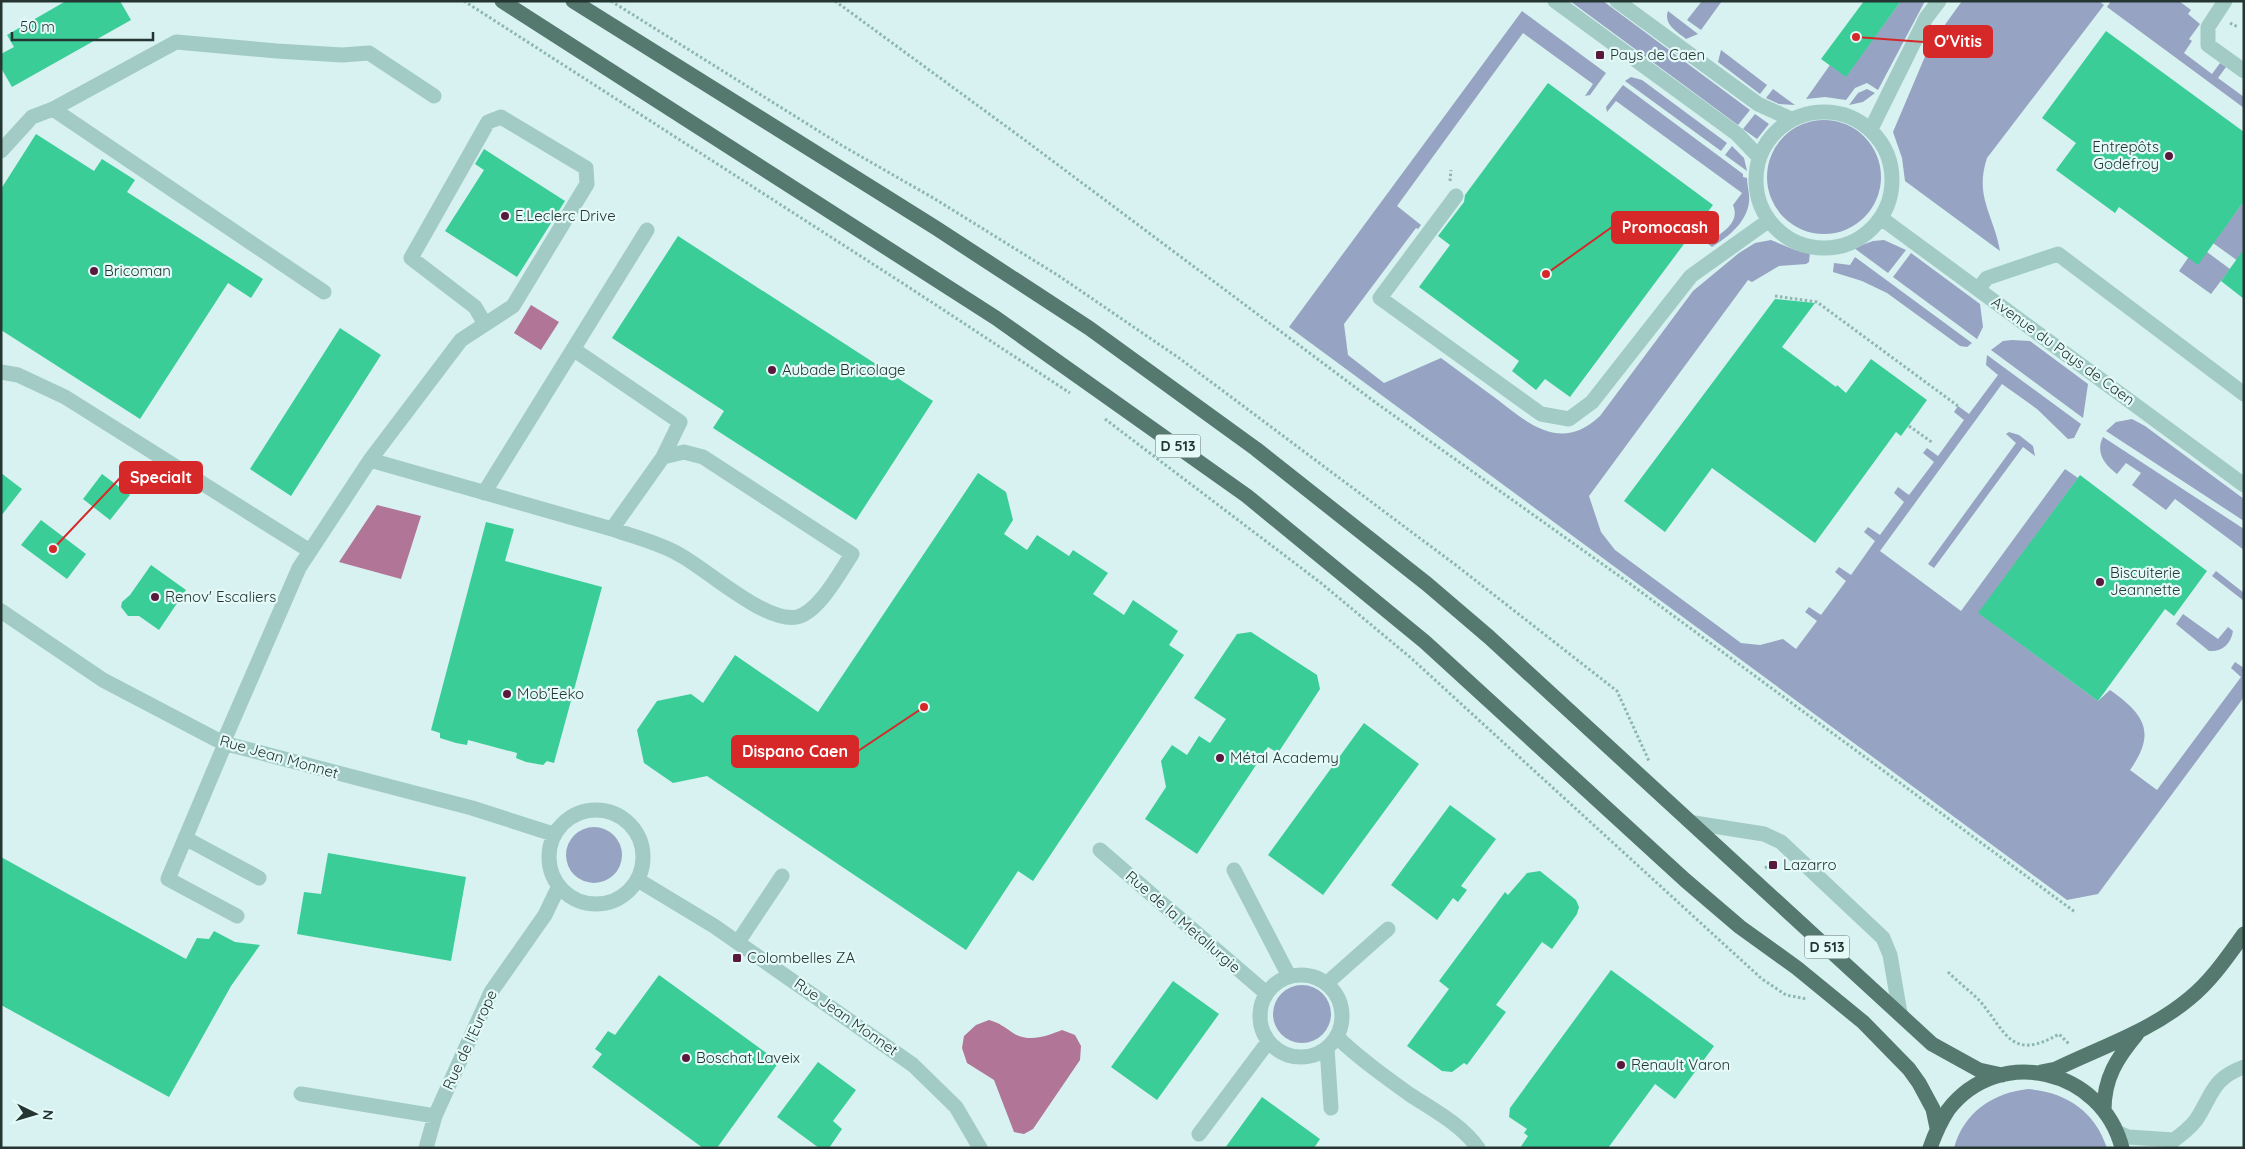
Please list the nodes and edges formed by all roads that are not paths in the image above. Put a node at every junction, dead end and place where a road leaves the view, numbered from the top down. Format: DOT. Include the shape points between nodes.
graph roads {
  1 [pos="502,1"];
  2 [pos="573,1"];
  3 [pos="1555,1"];
  4 [pos="1618,1"];
  5 [pos="1938,1"];
  6 [pos="2225,1"];
  7 [pos="2244,70"];
  8 [pos="434,96"];
  9 [pos="53,110"];
  10 [pos="1791,119"];
  11 [pos="1871,129"];
  12 [pos="1,151"];
  13 [pos="1759,158"];
  14 [pos="1456,196"];
  15 [pos="1881,218"];
  16 [pos="1768,221"];
  17 [pos="647,230"];
  18 [pos="1978,289"];
  19 [pos="324,292"];
  20 [pos="485,324"];
  21 [pos="573,349"];
  22 [pos="1,372"];
  23 [pos="2244,394"];
  24 [pos="663,457"];
  25 [pos="370,460"];
  26 [pos="2244,484"];
  27 [pos="484,493"];
  28 [pos="612,529"];
  29 [pos="310,551"];
  30 [pos="1,611"];
  31 [pos="224,744"];
  32 [pos="1694,823"];
  33 [pos="554,834"];
  34 [pos="185,838"];
  35 [pos="1100,850"];
  36 [pos="1234,870"];
  37 [pos="782,876"];
  38 [pos="259,878"];
  39 [pos="638,880"];
  40 [pos="558,888"];
  41 [pos="237,916"];
  42 [pos="1388,929"];
  43 [pos="2244,934"];
  44 [pos="738,942"];
  45 [pos="1289,976"];
  46 [pos="1327,983"];
  47 [pos="1266,993"];
  48 [pos="1900,1013"];
  49 [pos="2140,1031"];
  50 [pos="1337,1037"];
  51 [pos="1268,1042"];
  52 [pos="1327,1048"];
  53 [pos="2244,1067"];
  54 [pos="2037,1072"];
  55 [pos="2002,1075"];
  56 [pos="301,1094"];
  57 [pos="1331,1108"];
  58 [pos="2104,1110"];
  59 [pos="434,1116"];
  60 [pos="1937,1128"];
  61 [pos="2117,1132"];
  62 [pos="1199,1134"];
  63 [pos="2168,1144"];
  64 [pos="426,1148"];
  65 [pos="980,1148"];
  66 [pos="1478,1148"];
  67 [pos="1930,1148"];
  68 [pos="2122,1148"];
  1 -- 60 [label="main road, D 513" via="996,318 1247,496 1425,642 1740,927 1863,1022 1909,1069 1928,1096"];
  2 -- 32 [label="main road, D 513" via="936,228 1089,328 1256,449 1427,584"];
  3 -- 13 [label="street" via="1737,134"];
  4 -- 10 [label="street" via="1758,104"];
  5 -- 11 [label="street" via="1926,18"];
  6 -- 7 [label="street" via="2208,27 2208,45"];
  8 -- 9 [label="street" via="369,53 342,55 176,42"];
  9 -- 12 [label="street" via="32,117"];
  9 -- 19 [label="street"];
  10 -- 11 [label="street" via="1814,112 1835,112 1854,118"];
  10 -- 13 [label="street" via="1772,135"];
  11 -- 15 [label="street" via="1883,144 1890,162 1891,194"];
  13 -- 16 [label="street" via="1755,180 1759,202"];
  14 -- 16 [label="street" via="1380,298 1541,414 1569,419 1592,402 1691,276"];
  15 -- 16 [label="street" via="1865,235 1844,246 1823,249 1802,245 1784,236"];
  15 -- 18 [label="street, Avenue du Pays de Caen"];
  17 -- 21 [label="street"];
  18 -- 23 [label="street" via="1987,278 2058,254"];
  18 -- 26 [label="street, Avenue du Pays de Caen"];
  20 -- 20 [label="street" via="513,306 587,184 586,168 501,116 488,122 411,258 474,307"];
  20 -- 25 [label="street" via="461,340"];
  21 -- 24 [label="street" via="680,422"];
  21 -- 27 [label="street"];
  22 -- 29 [label="street" via="18,375 65,397"];
  24 -- 28 [label="street"];
  24 -- 28 [label="street" via="684,452 703,457 852,554 819,603 798,617 760,608 680,554"];
  25 -- 27 [label="street"];
  25 -- 29 [label="street"];
  27 -- 28 [label="street"];
  29 -- 31 [label="street" via="299,568"];
  30 -- 31 [label="street, Rue Jean Monnet" via="103,680"];
  31 -- 33 [label="street, Rue Jean Monnet" via="472,808"];
  31 -- 34 [label="street"];
  32 -- 48 [label="main road, D 513"];
  32 -- 48 [label="street" via="1764,834 1780,842 1883,938 1890,955"];
  33 -- 39 [label="street" via="565,820 582,811 600,809 618,815 633,827 642,843 643,862"];
  33 -- 40 [label="street" via="548,852 550,871"];
  34 -- 38 [label="street"];
  34 -- 41 [label="street" via="168,879"];
  35 -- 47 [label="street, Rue de la Metallurgie"];
  36 -- 45 [label="street"];
  37 -- 44 [label="street"];
  39 -- 40 [label="street" via="626,894 609,903 591,905 573,899"];
  39 -- 44 [label="street, Rue Jean Monnet"];
  40 -- 59 [label="street, Rue de l'Europe" via="546,915 491,992"];
  42 -- 46 [label="street"];
  43 -- 49 [label="main road" via="2190,998"];
  44 -- 65 [label="street, Rue Jean Monnet" via="913,1065 956,1107"];
  45 -- 46 [label="street" via="1302,974"];
  45 -- 47 [label="street" via="1276,982"];
  46 -- 50 [label="street" via="1342,1008 1342,1026"];
  47 -- 51 [label="street" via="1259,1018"];
  48 -- 55 [label="main road, D 513" via="1932,1044 1979,1070"];
  49 -- 54 [label="main road" via="2056,1069"];
  49 -- 58 [label="main road" via="2109,1074"];
  50 -- 52 [label="street"];
  50 -- 66 [label="street" via="1358,1057 1448,1119"];
  51 -- 52 [label="street" via="1290,1056 1316,1055"];
  51 -- 62 [label="street"];
  52 -- 57 [label="street"];
  53 -- 63 [label="street" via="2218,1082 2195,1121"];
  54 -- 55 [label="main road"];
  54 -- 58 [label="main road" via="2075,1084"];
  55 -- 60 [label="main road" via="1982,1082 1964,1094"];
  56 -- 59 [label="street"];
  58 -- 61 [label="main road"];
  59 -- 64 [label="street, Rue de l'Europe"];
  60 -- 67 [label="main road"];
  61 -- 63 [label="street"];
  61 -- 68 [label="main road"];
}
